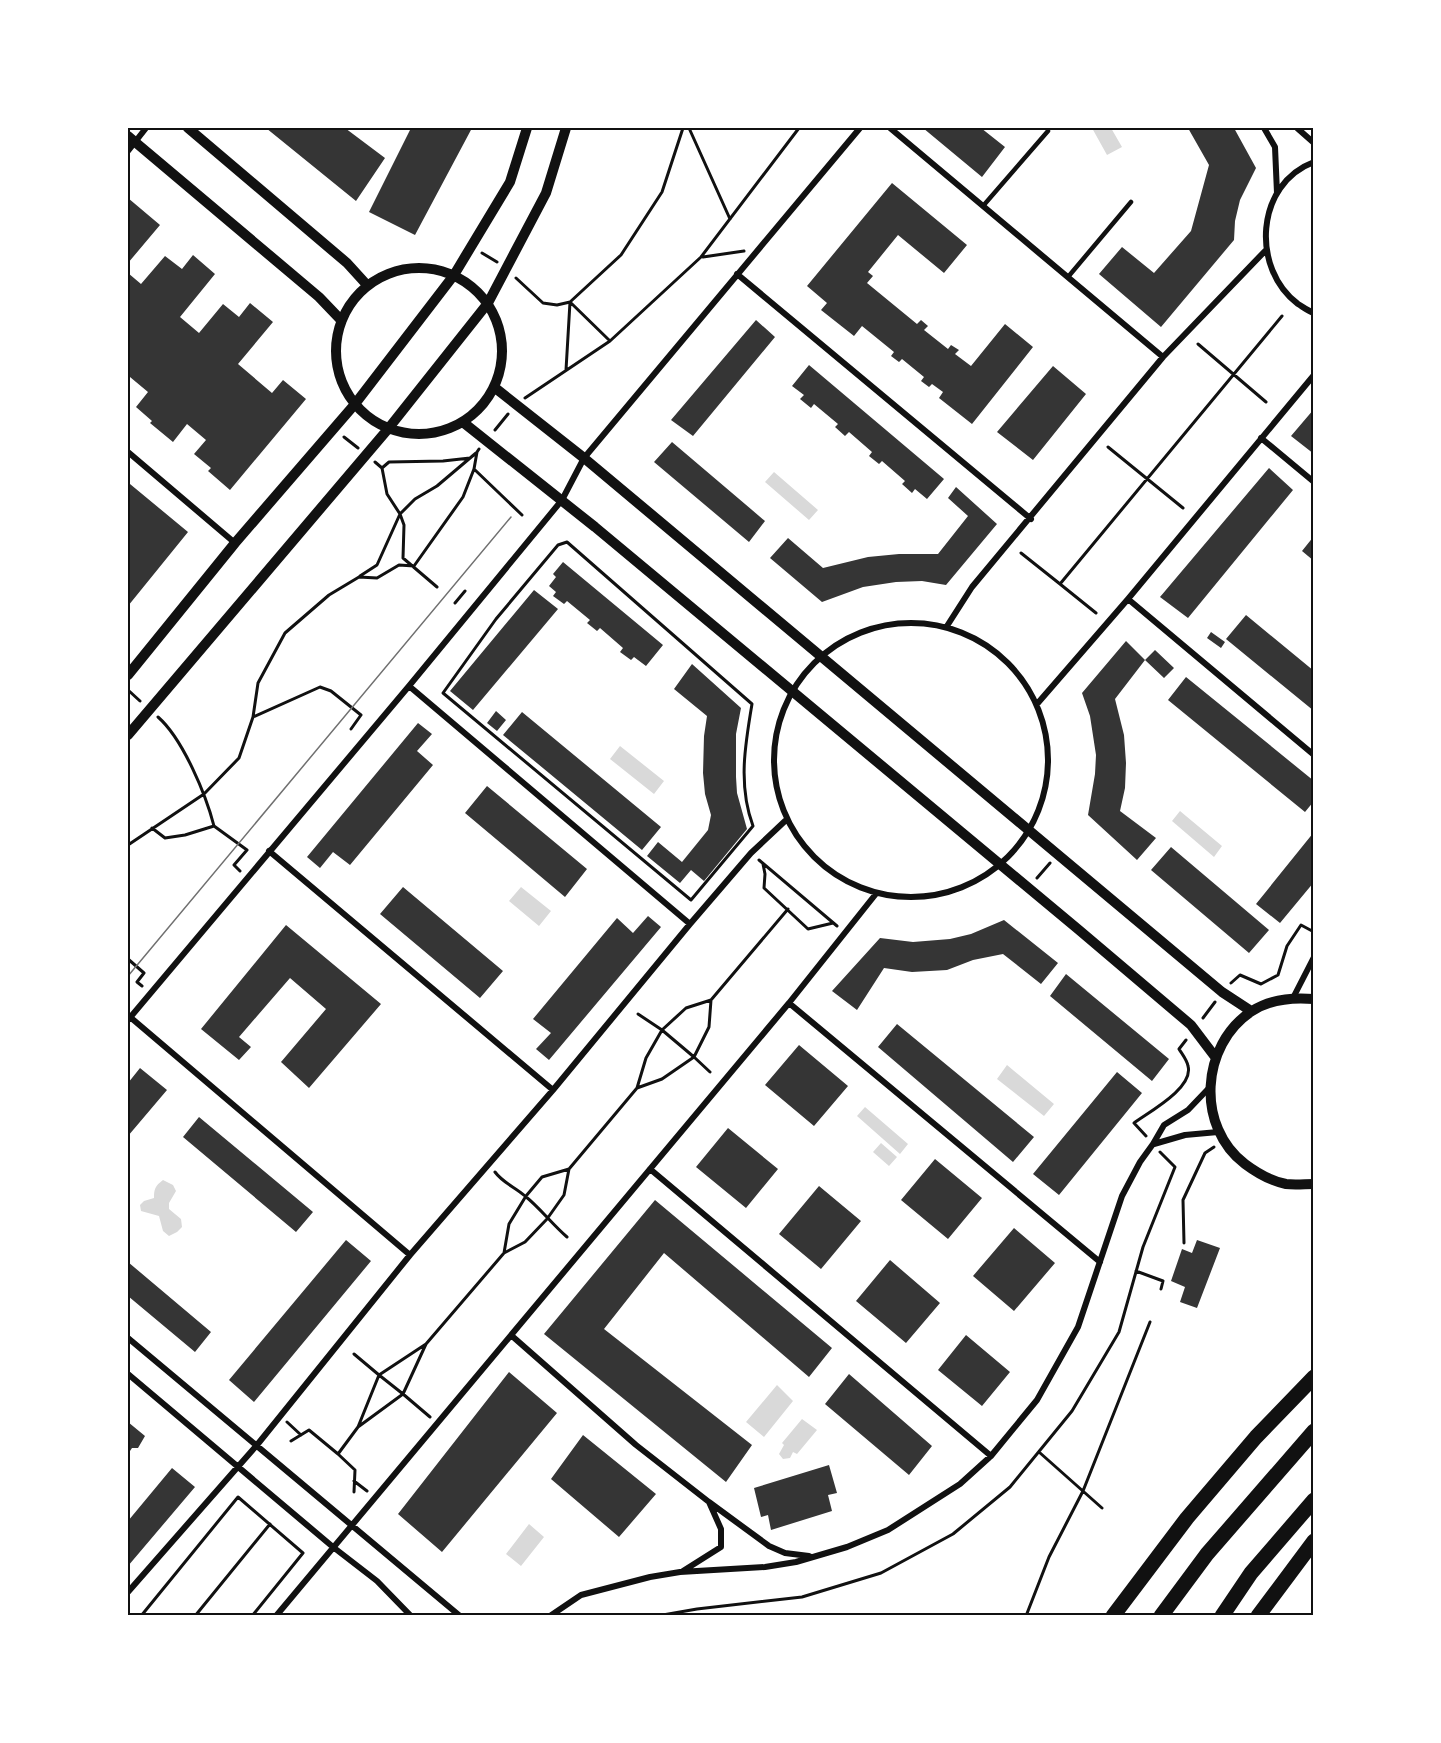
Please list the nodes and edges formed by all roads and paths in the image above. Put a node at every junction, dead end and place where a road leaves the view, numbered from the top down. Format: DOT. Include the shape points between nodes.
graph roads {
  1 [pos="146,128"];
  2 [pos="188,128"];
  3 [pos="527,128"];
  4 [pos="566,128"];
  5 [pos="683,128"];
  6 [pos="689,128"];
  7 [pos="799,128"];
  8 [pos="860,128"];
  9 [pos="891,128"];
  10 [pos="1264,128"];
  11 [pos="1297,128"];
  12 [pos="1048,131"];
  13 [pos="130,143"];
  14 [pos="1314,143"];
  15 [pos="1314,162"];
  16 [pos="1277,193"];
  17 [pos="1131,202"];
  18 [pos="983,206"];
  19 [pos="730,219"];
  20 [pos="759,248"];
  21 [pos="1265,252"];
  22 [pos="701,257"];
  23 [pos="454,274"];
  24 [pos="737,274"];
  25 [pos="1068,277"];
  26 [pos="366,285"];
  27 [pos="535,296"];
  28 [pos="570,302"];
  29 [pos="488,303"];
  30 [pos="1314,313"];
  31 [pos="1282,316"];
  32 [pos="341,320"];
  33 [pos="610,340"];
  34 [pos="1198,344"];
  35 [pos="1163,357"];
  36 [pos="566,370"];
  37 [pos="1233,374"];
  38 [pos="1314,375"];
  39 [pos="494,387"];
  40 [pos="1266,402"];
  41 [pos="355,404"];
  42 [pos="517,404"];
  43 [pos="464,423"];
  44 [pos="333,429"];
  45 [pos="388,429"];
  46 [pos="1261,438"];
  47 [pos="486,441"];
  48 [pos="1108,447"];
  49 [pos="128,452"];
  50 [pos="477,452"];
  51 [pos="367,454"];
  52 [pos="471,458"];
  53 [pos="584,458"];
  54 [pos="382,468"];
  55 [pos="474,469"];
  56 [pos="1147,478"];
  57 [pos="1314,482"];
  58 [pos="561,500"];
  59 [pos="1183,508"];
  60 [pos="400,514"];
  61 [pos="522,515"];
  62 [pos="1031,519"];
  63 [pos="235,543"];
  64 [pos="1021,553"];
  65 [pos="414,566"];
  66 [pos="359,577"];
  67 [pos="1060,584"];
  68 [pos="437,587"];
  69 [pos="465,591"];
  70 [pos="1128,599"];
  71 [pos="455,603"];
  72 [pos="1096,613"];
  73 [pos="947,626"];
  74 [pos="822,659"];
  75 [pos="128,675"];
  76 [pos="409,686"];
  77 [pos="128,690"];
  78 [pos="443,693"];
  79 [pos="792,693"];
  80 [pos="1037,704"];
  81 [pos="150,709"];
  82 [pos="253,717"];
  83 [pos="351,729"];
  84 [pos="128,735"];
  85 [pos="1314,755"];
  86 [pos="204,794"];
  87 [pos="785,821"];
  88 [pos="214,826"];
  89 [pos="152,828"];
  90 [pos="1029,830"];
  91 [pos="128,845"];
  92 [pos="268,851"];
  93 [pos="751,854"];
  94 [pos="1058,854"];
  95 [pos="763,864"];
  96 [pos="997,864"];
  97 [pos="247,876"];
  98 [pos="1028,889"];
  99 [pos="875,895"];
  100 [pos="788,909"];
  101 [pos="834,923"];
  102 [pos="690,924"];
  103 [pos="1314,932"];
  104 [pos="846,933"];
  105 [pos="1314,957"];
  106 [pos="128,959"];
  107 [pos="1222,992"];
  108 [pos="149,994"];
  109 [pos="1293,998"];
  110 [pos="1314,999"];
  111 [pos="711,1000"];
  112 [pos="789,1003"];
  113 [pos="1251,1011"];
  114 [pos="638,1014"];
  115 [pos="129,1019"];
  116 [pos="1195,1029"];
  117 [pos="662,1030"];
  118 [pos="694,1057"];
  119 [pos="1216,1058"];
  120 [pos="710,1072"];
  121 [pos="1210,1087"];
  122 [pos="637,1088"];
  123 [pos="553,1090"];
  124 [pos="1134,1123"];
  125 [pos="1220,1136"];
  126 [pos="1153,1144"];
  127 [pos="488,1165"];
  128 [pos="1175,1167"];
  129 [pos="569,1169"];
  130 [pos="650,1169"];
  131 [pos="1314,1184"];
  132 [pos="526,1196"];
  133 [pos="547,1220"];
  134 [pos="567,1237"];
  135 [pos="1184,1244"];
  136 [pos="504,1253"];
  137 [pos="410,1255"];
  138 [pos="1100,1262"];
  139 [pos="1136,1271"];
  140 [pos="1161,1289"];
  141 [pos="1150,1322"];
  142 [pos="512,1336"];
  143 [pos="128,1338"];
  144 [pos="426,1344"];
  145 [pos="354,1354"];
  146 [pos="128,1374"];
  147 [pos="379,1375"];
  148 [pos="1314,1377"];
  149 [pos="403,1394"];
  150 [pos="281,1416"];
  151 [pos="438,1424"];
  152 [pos="358,1427"];
  153 [pos="1314,1431"];
  154 [pos="301,1435"];
  155 [pos="291,1441"];
  156 [pos="257,1445"];
  157 [pos="1039,1452"];
  158 [pos="338,1454"];
  159 [pos="991,1456"];
  160 [pos="238,1467"];
  161 [pos="354,1481"];
  162 [pos="1083,1491"];
  163 [pos="354,1492"];
  164 [pos="376,1498"];
  165 [pos="1314,1500"];
  166 [pos="709,1502"];
  167 [pos="1102,1508"];
  168 [pos="270,1524"];
  169 [pos="352,1526"];
  170 [pos="1314,1541"];
  171 [pos="333,1547"];
  172 [pos="814,1557"];
  173 [pos="680,1572"];
  174 [pos="128,1592"];
  175 [pos="411,1615"];
  176 [pos="141,1616"];
  177 [pos="195,1616"];
  178 [pos="252,1616"];
  179 [pos="276,1616"];
  180 [pos="460,1616"];
  181 [pos="550,1616"];
  182 [pos="657,1616"];
  183 [pos="1026,1616"];
  184 [pos="1113,1616"];
  185 [pos="1161,1616"];
  186 [pos="1222,1616"];
  187 [pos="1258,1616"];
  1 -- 13 [label="street"];
  2 -- 26 [label="street" via="347,263"];
  3 -- 23 [label="street" via="510,182"];
  4 -- 29 [label="street" via="546,193"];
  5 -- 28 [label="path" via="662,192 621,255"];
  6 -- 19 [label="path"];
  7 -- 19 [label="path"];
  8 -- 20 [label="street"];
  9 -- 18 [label="street"];
  10 -- 16 [label="street" via="1275,147"];
  11 -- 14 [label="street"];
  12 -- 18 [label="lane"];
  13 -- 32 [label="street" via="320,297"];
  15 -- 16 [label="street" via="1291,176"];
  16 -- 21 [label="street" via="1269,211"];
  17 -- 25 [label="lane"];
  18 -- 25 [label="street"];
  19 -- 22 [label="path"];
  20 -- 22 [label="path"];
  20 -- 24 [label="street"];
  21 -- 30 [label="street" via="1274,276 1289,297"];
  21 -- 35 [label="street"];
  22 -- 33 [label="path"];
  23 -- 26 [label="street" via="424,267 394,270"];
  23 -- 29 [label="street"];
  23 -- 41 [label="street"];
  24 -- 53 [label="street"];
  24 -- 62 [label="street"];
  25 -- 35 [label="street"];
  26 -- 32 [label="street"];
  27 -- 28 [label="path" via="543,303 557,306"];
  28 -- 33 [label="path"];
  28 -- 36 [label="path"];
  29 -- 39 [label="street" via="500,330 502,359"];
  29 -- 45 [label="street"];
  31 -- 37 [label="path"];
  32 -- 41 [label="street" via="335,350 338,369"];
  33 -- 36 [label="path"];
  34 -- 37 [label="path"];
  35 -- 62 [label="street"];
  36 -- 42 [label="path"];
  37 -- 40 [label="path"];
  37 -- 56 [label="path"];
  38 -- 46 [label="street"];
  39 -- 42 [label="street"];
  39 -- 43 [label="street"];
  41 -- 44 [label="street"];
  41 -- 45 [label="street"];
  42 -- 47 [label="path"];
  42 -- 53 [label="street"];
  43 -- 45 [label="street" via="427,434"];
  43 -- 47 [label="street"];
  44 -- 51 [label="path"];
  44 -- 63 [label="street"];
  45 -- 51 [label="street"];
  46 -- 57 [label="street"];
  46 -- 70 [label="street"];
  47 -- 50 [label="path"];
  47 -- 58 [label="street"];
  48 -- 56 [label="path"];
  49 -- 63 [label="street"];
  50 -- 52 [label="path"];
  50 -- 55 [label="path"];
  51 -- 54 [label="path"];
  51 -- 81 [label="street"];
  52 -- 54 [label="path" via="389,462"];
  52 -- 60 [label="path"];
  53 -- 58 [label="street"];
  53 -- 74 [label="street"];
  54 -- 60 [label="path" via="387,494"];
  55 -- 61 [label="path"];
  55 -- 65 [label="path" via="463,497"];
  56 -- 59 [label="path"];
  56 -- 67 [label="path"];
  58 -- 76 [label="street"];
  58 -- 79 [label="street"];
  60 -- 65 [label="path" via="404,525 403,558"];
  60 -- 66 [label="path" via="377,566"];
  62 -- 73 [label="street" via="972,587"];
  63 -- 75 [label="street"];
  64 -- 67 [label="path"];
  65 -- 66 [label="path" via="399,565 377,578"];
  65 -- 68 [label="path"];
  66 -- 82 [label="path" via="328,595 285,633 258,683"];
  67 -- 72 [label="path"];
  69 -- 71 [label="path"];
  70 -- 80 [label="street"];
  70 -- 85 [label="street"];
  73 -- 74 [label="street" via="913,622 880,626 849,638"];
  73 -- 80 [label="street" via="976,637 1001,655 1022,677"];
  74 -- 79 [label="street"];
  74 -- 90 [label="street"];
  76 -- 92 [label="street"];
  76 -- 102 [label="street"];
  77 -- 81 [label="path"];
  78 -- 78 [label="path" via="496,619 556,547 567,542 752,704 744,767 745,796 753,826 691,900"];
  79 -- 87 [label="street" via="781,717 774,766"];
  79 -- 96 [label="street"];
  80 -- 90 [label="street" via="1046,735 1048,767 1042,798"];
  81 -- 84 [label="street"];
  81 -- 86 [label="path" via="184,753"];
  82 -- 83 [label="path" via="320,687 361,715"];
  82 -- 86 [label="path" via="239,758"];
  86 -- 88 [label="path"];
  86 -- 89 [label="path"];
  87 -- 93 [label="street"];
  87 -- 99 [label="street" via="807,854 838,880"];
  88 -- 89 [label="path" via="165,837"];
  88 -- 97 [label="path" via="247,850 234,865"];
  89 -- 91 [label="path"];
  90 -- 94 [label="street"];
  90 -- 96 [label="street"];
  92 -- 97 [label="street"];
  92 -- 123 [label="street"];
  93 -- 95 [label="path"];
  93 -- 102 [label="street"];
  94 -- 98 [label="path"];
  94 -- 107 [label="street"];
  95 -- 100 [label="path" via="764,888"];
  95 -- 101 [label="path"];
  96 -- 98 [label="street"];
  96 -- 99 [label="street" via="969,884 939,895 907,899"];
  97 -- 108 [label="street"];
  98 -- 116 [label="street"];
  99 -- 104 [label="street"];
  100 -- 101 [label="path" via="808,929"];
  100 -- 111 [label="path"];
  101 -- 104 [label="path"];
  102 -- 123 [label="street"];
  103 -- 107 [label="path" via="1301,925 1287,946 1278,975 1261,984 1240,975"];
  104 -- 112 [label="street"];
  105 -- 109 [label="street"];
  106 -- 108 [label="path" via="144,973 137,982"];
  107 -- 113 [label="street"];
  107 -- 116 [label="path"];
  108 -- 115 [label="street"];
  109 -- 110 [label="street"];
  109 -- 113 [label="street"];
  111 -- 117 [label="path" via="686,1008"];
  111 -- 118 [label="path" via="709,1027"];
  112 -- 130 [label="street"];
  112 -- 138 [label="street"];
  113 -- 119 [label="street" via="1230,1032"];
  114 -- 117 [label="path"];
  115 -- 137 [label="street"];
  116 -- 119 [label="street"];
  116 -- 124 [label="path" via="1179,1049 1189,1066 1187,1080 1171,1098"];
  117 -- 118 [label="path"];
  117 -- 122 [label="path" via="646,1058"];
  118 -- 120 [label="path"];
  118 -- 122 [label="path" via="662,1079"];
  119 -- 121 [label="street"];
  121 -- 125 [label="street" via="1211,1108"];
  121 -- 126 [label="street" via="1188,1110 1164,1125"];
  122 -- 129 [label="path"];
  123 -- 127 [label="street"];
  125 -- 126 [label="street" via="1185,1135"];
  125 -- 131 [label="street" via="1234,1156 1258,1174 1285,1184"];
  125 -- 135 [label="path" via="1205,1153 1183,1200"];
  126 -- 138 [label="street" via="1122,1196"];
  127 -- 132 [label="path" via="500,1179"];
  127 -- 137 [label="street"];
  128 -- 139 [label="path"];
  129 -- 132 [label="path" via="542,1177"];
  129 -- 133 [label="path" via="564,1195"];
  130 -- 142 [label="street"];
  130 -- 159 [label="street"];
  132 -- 133 [label="path"];
  132 -- 136 [label="path" via="509,1224"];
  133 -- 134 [label="path"];
  133 -- 136 [label="path" via="525,1242"];
  136 -- 144 [label="path"];
  137 -- 150 [label="street"];
  138 -- 159 [label="street" via="1073,1336 1036,1400"];
  139 -- 140 [label="path" via="1163,1281"];
  139 -- 157 [label="path" via="1119,1332 1072,1411"];
  141 -- 162 [label="path"];
  142 -- 151 [label="street"];
  142 -- 166 [label="street" via="636,1445"];
  143 -- 156 [label="street"];
  144 -- 147 [label="path"];
  144 -- 149 [label="path"];
  145 -- 147 [label="path"];
  146 -- 160 [label="street"];
  147 -- 149 [label="path"];
  147 -- 152 [label="path"];
  148 -- 184 [label="highway" via="1187,1518"];
  149 -- 151 [label="path"];
  149 -- 152 [label="path"];
  150 -- 154 [label="path"];
  150 -- 156 [label="street"];
  151 -- 164 [label="street"];
  152 -- 158 [label="path"];
  153 -- 185 [label="highway" via="1207,1554"];
  154 -- 155 [label="path"];
  154 -- 158 [label="path" via="309,1430"];
  156 -- 160 [label="street"];
  156 -- 169 [label="street"];
  157 -- 162 [label="path"];
  157 -- 182 [label="path" via="1010,1487 953,1534 881,1573 802,1597"];
  158 -- 161 [label="path" via="355,1470"];
  159 -- 172 [label="street" via="960,1484 888,1530"];
  160 -- 171 [label="street"];
  160 -- 174 [label="street"];
  161 -- 163 [label="path"];
  161 -- 164 [label="path"];
  162 -- 167 [label="path"];
  162 -- 183 [label="path" via="1049,1557"];
  164 -- 169 [label="street"];
  165 -- 186 [label="highway" via="1251,1573"];
  166 -- 172 [label="street" via="769,1546 785,1553"];
  166 -- 173 [label="street" via="721,1529 721,1547"];
  168 -- 176 [label="path" via="238,1497"];
  168 -- 177 [label="path"];
  168 -- 178 [label="path" via="303,1554"];
  169 -- 171 [label="street"];
  169 -- 180 [label="street"];
  170 -- 187 [label="highway"];
  171 -- 175 [label="street" via="377,1581"];
  171 -- 179 [label="street"];
  172 -- 173 [label="street" via="765,1567"];
  173 -- 181 [label="street" via="581,1595"];
}
